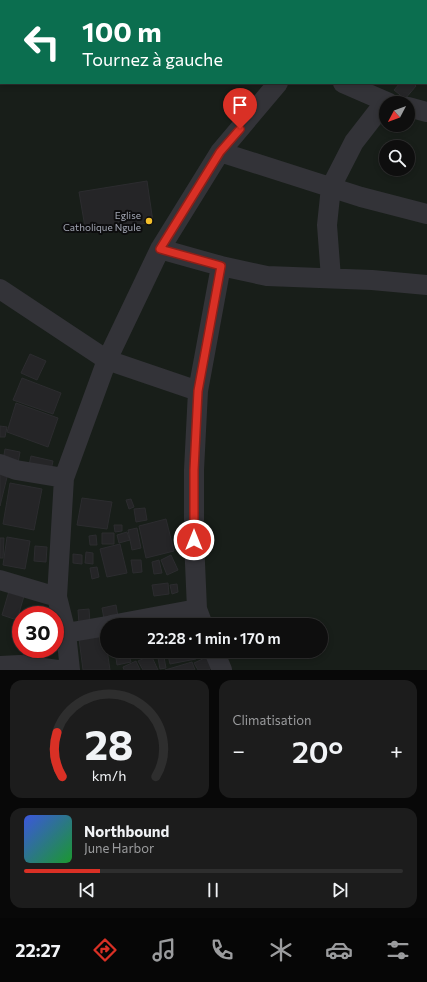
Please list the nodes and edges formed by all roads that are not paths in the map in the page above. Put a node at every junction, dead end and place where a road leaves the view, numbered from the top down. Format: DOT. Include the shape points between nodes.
graph roads {
  1 [pos="277,84"];
  2 [pos="345,84"];
  3 [pos="379,99"];
  4 [pos="415,109"];
  5 [pos="379,112"];
  6 [pos="427,112"];
  7 [pos="220,152"];
  8 [pos="331,187"];
  9 [pos="427,214"];
  10 [pos="160,249"];
  11 [pos="221,266"];
  12 [pos="331,278"];
  13 [pos="427,285"];
  14 [pos="0,289"];
  15 [pos="107,360"];
  16 [pos="198,391"];
  17 [pos="0,464"];
  18 [pos="64,478"];
  19 [pos="0,580"];
  20 [pos="57,597"];
  21 [pos="200,617"];
  22 [pos="189,618"];
  23 [pos="100,627"];
  24 [pos="66,633"];
  25 [pos="217,658"];
  26 [pos="0,666"];
  27 [pos="58,670"];
  28 [pos="70,670"];
  29 [pos="222,670"];
  1 -- 7 [label="street"];
  2 -- 3 [label="street"];
  4 -- 6 [label="street"];
  5 -- 8 [label="street" via="354,142"];
  7 -- 8 [label="street"];
  7 -- 10 [label="street"];
  8 -- 9 [label="street"];
  8 -- 12 [label="street" via="327,225"];
  10 -- 11 [label="street"];
  10 -- 15 [label="street"];
  11 -- 12 [label="street" via="267,276"];
  11 -- 16 [label="street"];
  12 -- 13 [label="street"];
  14 -- 15 [label="street"];
  15 -- 16 [label="street"];
  15 -- 18 [label="street"];
  16 -- 21 [label="street" via="194,540"];
  17 -- 18 [label="street" via="16,470"];
  18 -- 20 [label="street"];
  19 -- 20 [label="street"];
  20 -- 24 [label="street"];
  21 -- 22 [label="street"];
  23 -- 24 [label="street"];
  24 -- 28 [label="street"];
  25 -- 29 [label="street"];
  26 -- 27 [label="street" via="20,665"];
}
